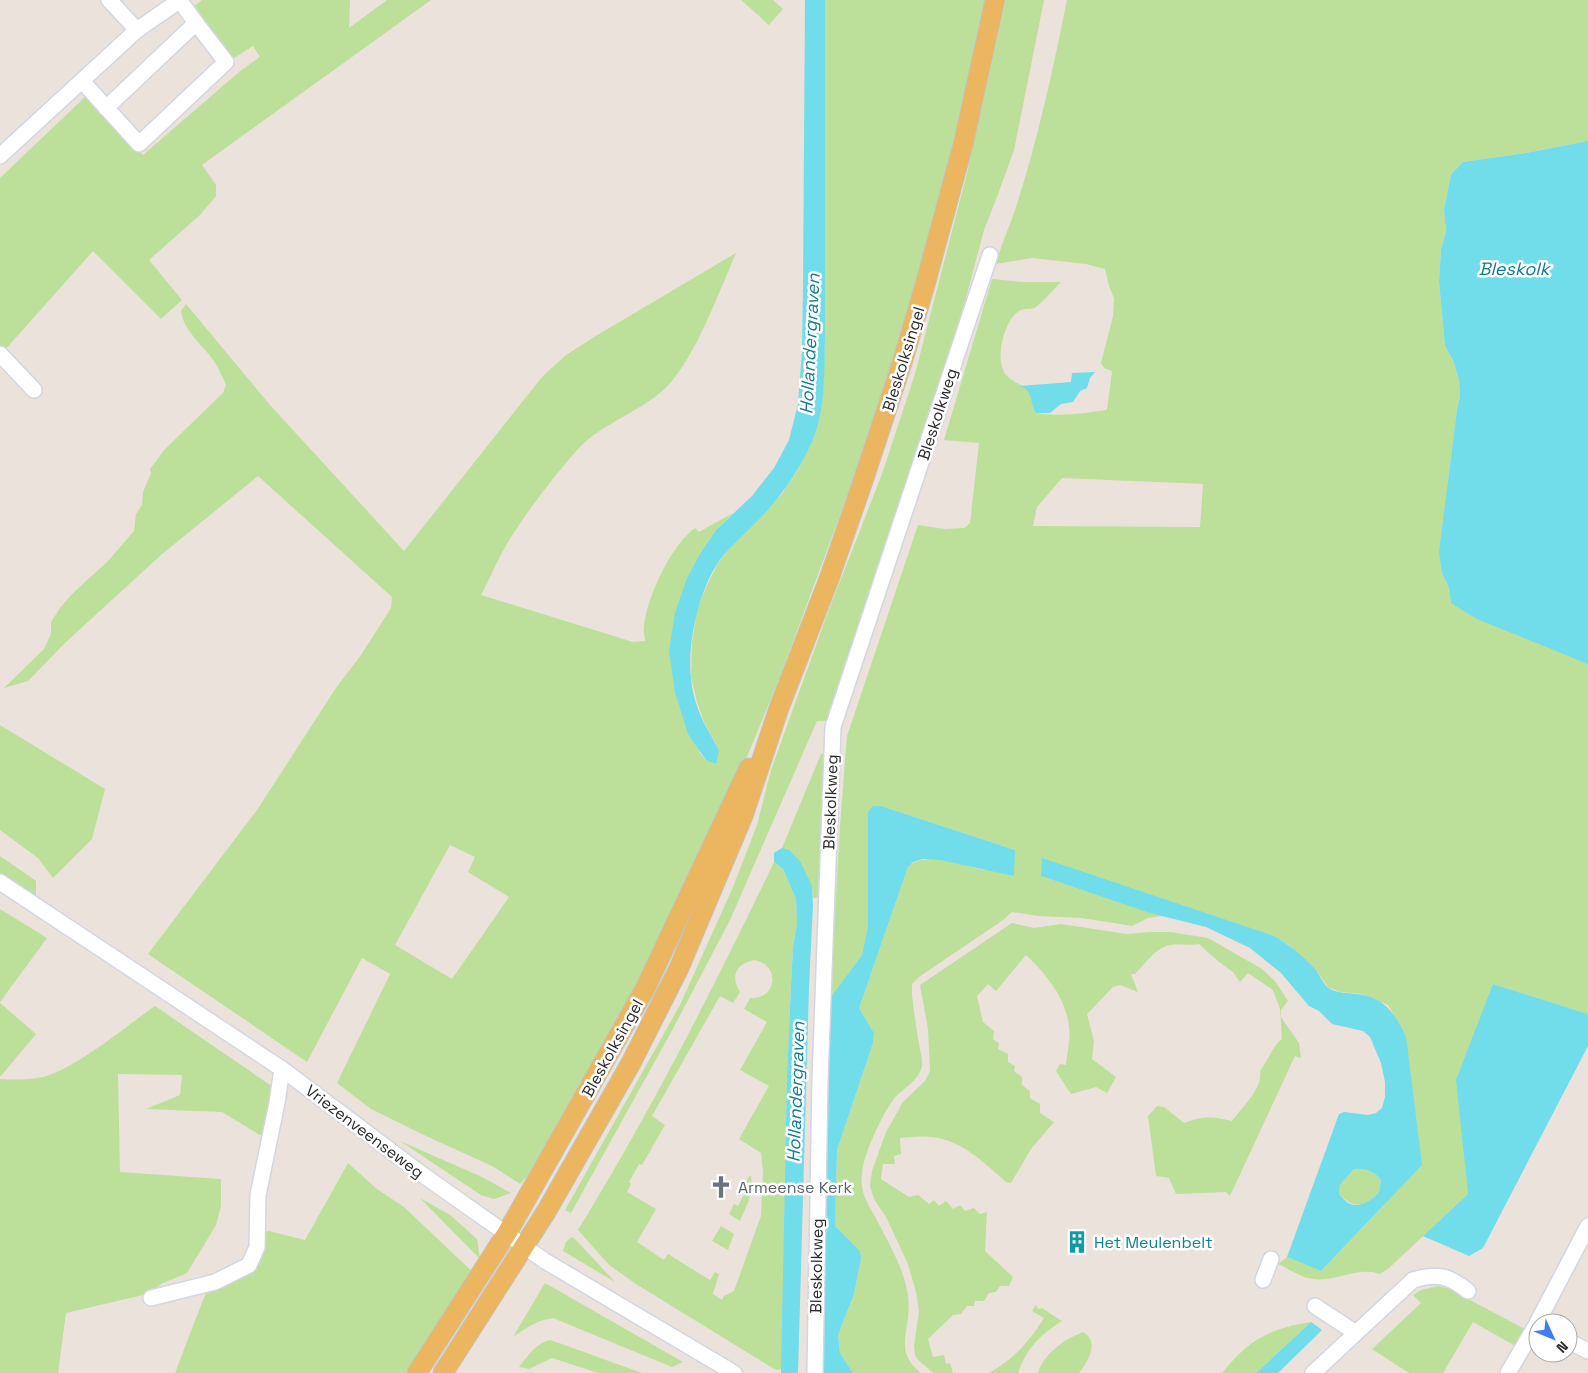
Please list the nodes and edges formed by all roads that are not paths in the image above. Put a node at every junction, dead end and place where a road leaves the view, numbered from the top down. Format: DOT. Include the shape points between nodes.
graph roads {
  1 [pos="108,0"];
  2 [pos="180,0"];
  3 [pos="995,0"];
  4 [pos="196,23"];
  5 [pos="137,30"];
  6 [pos="82,81"];
  7 [pos="106,108"];
  8 [pos="0,156"];
  9 [pos="990,255"];
  10 [pos="0,354"];
  11 [pos="34,390"];
  12 [pos="779,708"];
  13 [pos="0,882"];
  14 [pos="282,1069"];
  15 [pos="1588,1226"];
  16 [pos="507,1233"];
  17 [pos="525,1246"];
  18 [pos="1271,1259"];
  19 [pos="1263,1280"];
  20 [pos="1468,1291"];
  21 [pos="151,1298"];
  22 [pos="1315,1306"];
  23 [pos="1543,1313"];
  24 [pos="1356,1333"];
  25 [pos="1528,1340"];
  26 [pos="417,1373"];
  27 [pos="443,1373"];
  28 [pos="734,1373"];
  29 [pos="814,1373"];
  30 [pos="1313,1373"];
  31 [pos="1508,1373"];
  1 -- 5 [label="street"];
  2 -- 4 [label="street"];
  2 -- 5 [label="street"];
  3 -- 12 [label="main road, Bleskolksingel" via="958,163 902,363 829,578"];
  4 -- 7 [label="street"];
  4 -- 7 [label="street" via="226,62 139,144"];
  5 -- 6 [label="street"];
  6 -- 7 [label="street"];
  6 -- 8 [label="street"];
  9 -- 29 [label="street, Bleskolkweg" via="833,727 820,1080"];
  10 -- 11 [label="street"];
  12 -- 16 [label="main road, Bleskolksingel" via="645,989"];
  12 -- 17 [label="main road, Bleskolksingel" via="744,816 679,968 632,1063"];
  13 -- 14 [label="street, Vriezenveenseweg"];
  14 -- 16 [label="street, Vriezenveenseweg" via="423,1175"];
  14 -- 21 [label="street" via="258,1195 257,1247 249,1265 215,1282"];
  15 -- 23 [label="street"];
  16 -- 17 [label="street, Vriezenveenseweg"];
  16 -- 26 [label="main road, Bleskolksingel"];
  17 -- 27 [label="main road, Bleskolksingel"];
  17 -- 28 [label="street, Vriezenveenseweg"];
  18 -- 19 [label="street"];
  20 -- 24 [label="street" via="1442,1276 1413,1280"];
  22 -- 24 [label="street"];
  24 -- 30 [label="street"];
  25 -- 31 [label="street"];
}
